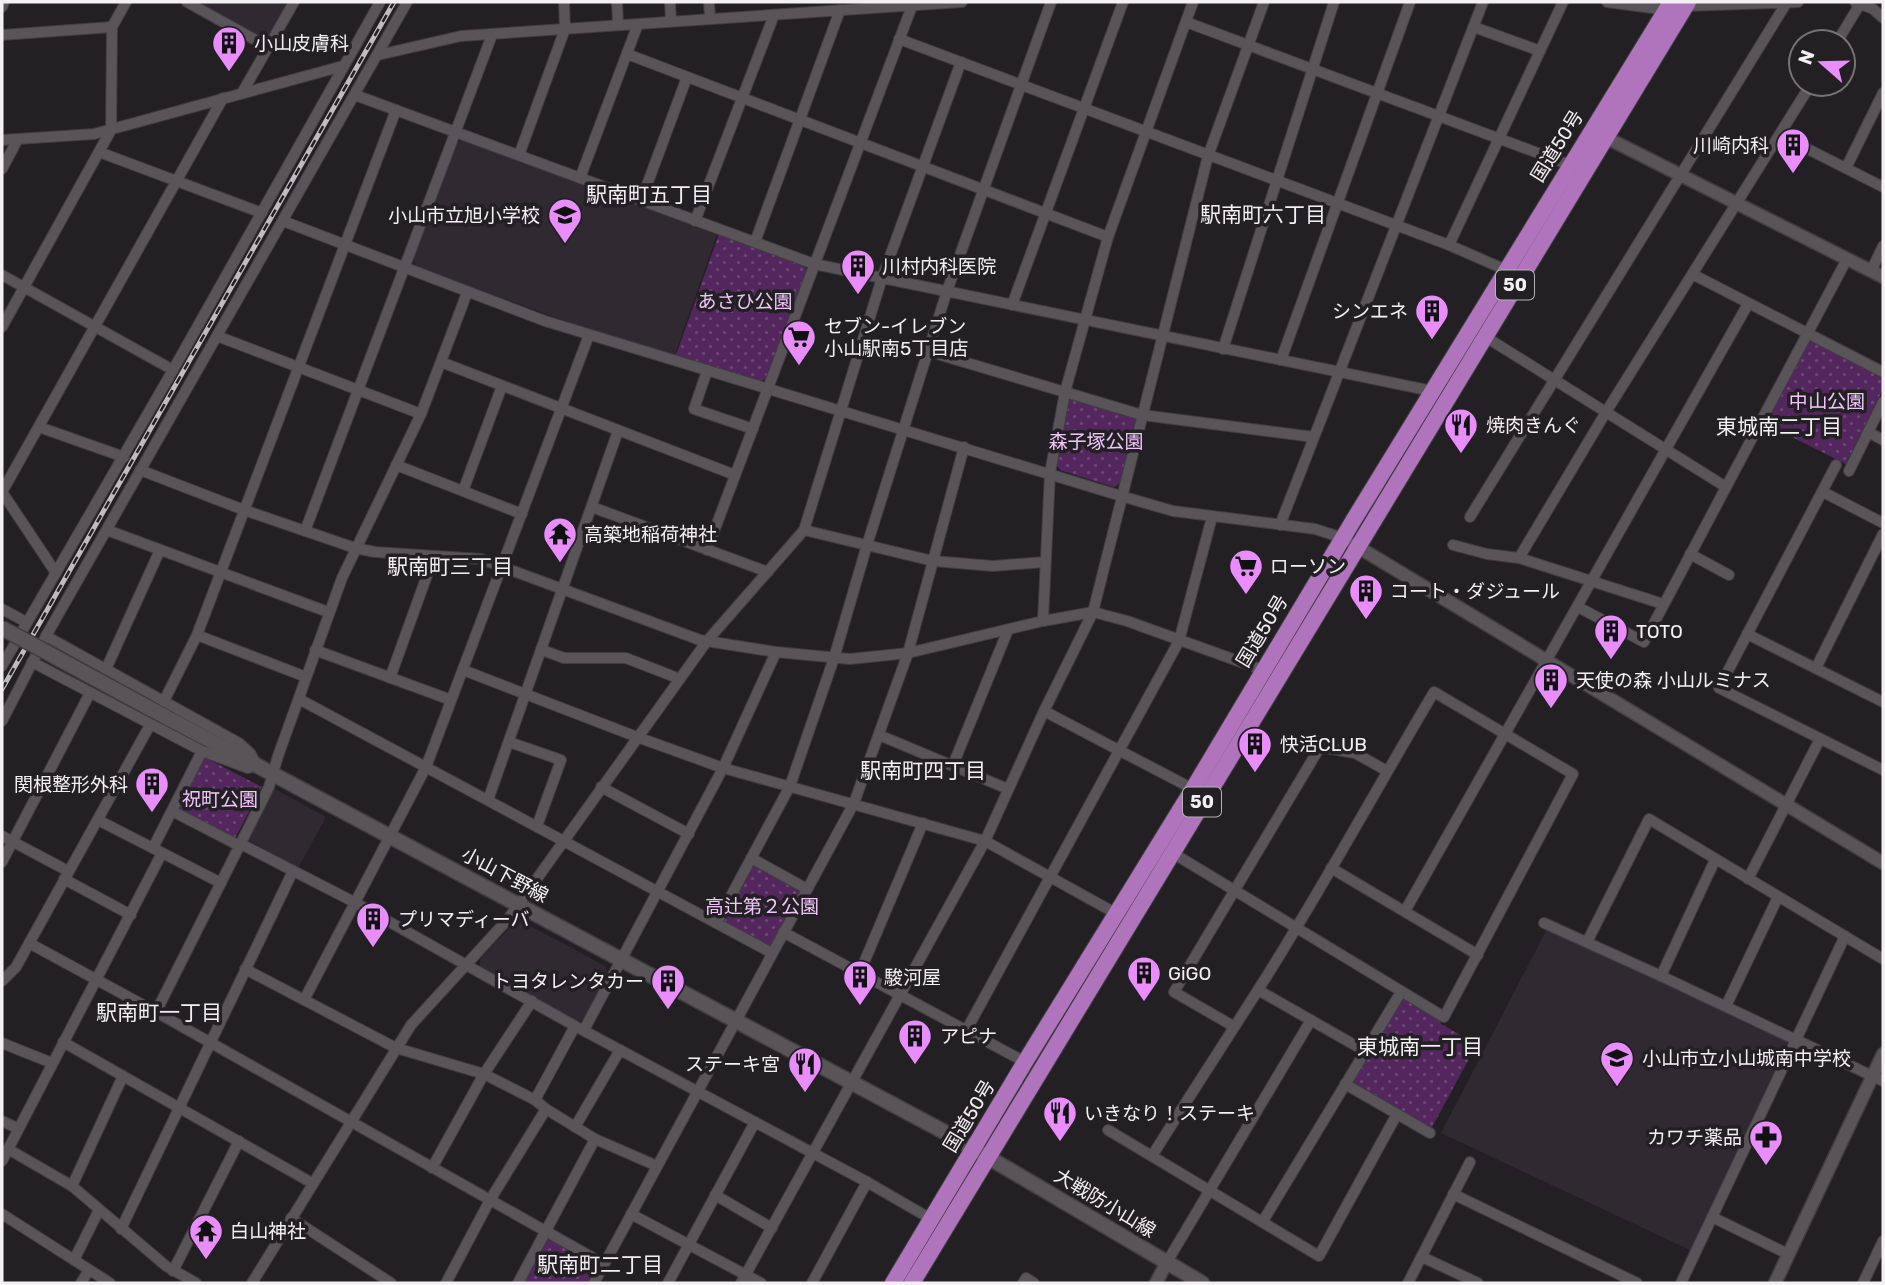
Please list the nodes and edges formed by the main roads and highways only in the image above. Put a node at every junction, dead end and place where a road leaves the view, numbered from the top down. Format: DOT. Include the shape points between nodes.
graph roads {
  1 [pos="1678,5"];
  2 [pos="2,628"];
  3 [pos="974,1149"];
  4 [pos="989,1157"];
  5 [pos="893,1283"];
  6 [pos="912,1283"];
  7 [pos="1202,1283"];
  1 -- 3 [label="highway, 国道50号 / 50" via="1591,130"];
  1 -- 4 [label="highway, 国道50号 / 50" via="1606,138"];
  2 -- 3 [label="main road, 小山下野線, bridge"];
  3 -- 4 [label="main road, 小山下野線"];
  3 -- 5 [label="highway, 国道50号 / 50"];
  4 -- 6 [label="highway, 国道50号 / 50"];
  4 -- 7 [label="main road, 大戦防小山線"];
}
